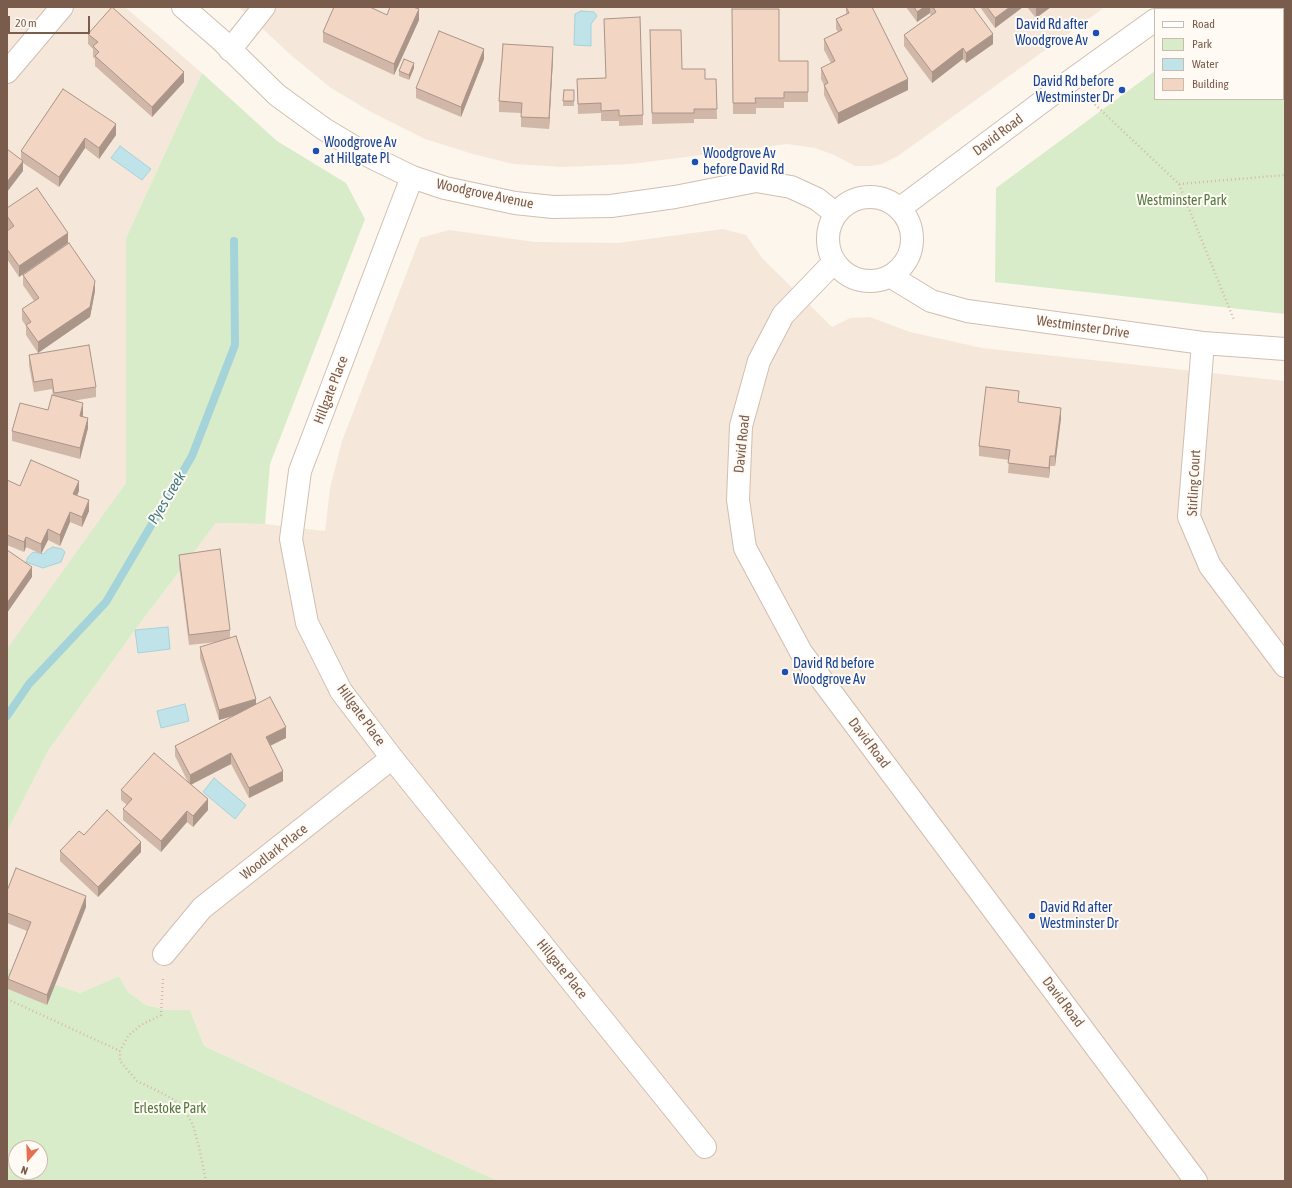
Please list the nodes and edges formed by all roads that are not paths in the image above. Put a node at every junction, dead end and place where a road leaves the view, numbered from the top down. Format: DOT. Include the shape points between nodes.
graph roads {
  1 [pos="62,7"];
  2 [pos="183,7"];
  3 [pos="264,7"];
  4 [pos="1154,21"];
  5 [pos="230,50"];
  6 [pos="7,72"];
  7 [pos="412,177"];
  8 [pos="899,209"];
  9 [pos="836,214"];
  10 [pos="834,262"];
  11 [pos="890,276"];
  12 [pos="1204,343"];
  13 [pos="1285,349"];
  14 [pos="1285,666"];
  15 [pos="392,758"];
  16 [pos="164,954"];
  17 [pos="705,1147"];
  18 [pos="1196,1181"];
  1 -- 6 [label="street"];
  2 -- 5 [label="street, Woodgrove Avenue"];
  3 -- 5 [label="street"];
  4 -- 8 [label="street, David Road"];
  5 -- 7 [label="street, Woodgrove Avenue" via="277,95 324,129 369,156"];
  7 -- 9 [label="street, Woodgrove Avenue" via="445,188 514,203 553,206 611,206 756,182 791,187 817,199"];
  7 -- 15 [label="street, Hillgate Place" via="300,471 291,539 307,623 341,691"];
  8 -- 9 [label="street" via="887,201 859,199 846,205"];
  8 -- 11 [label="street" via="907,220 911,232 911,245 908,257"];
  9 -- 10 [label="street" via="830,225 828,238"];
  10 -- 11 [label="street" via="854,278 866,281"];
  10 -- 18 [label="street, David Road" via="783,315 759,361 741,426 738,500 745,548 801,652"];
  11 -- 12 [label="street, Westminster Drive" via="931,301 967,312"];
  12 -- 13 [label="street, Westminster Drive"];
  12 -- 14 [label="street, Stirling Court" via="1189,517 1210,566"];
  15 -- 16 [label="street, Woodlark Place" via="202,908"];
  15 -- 17 [label="street, Hillgate Place"];
}
